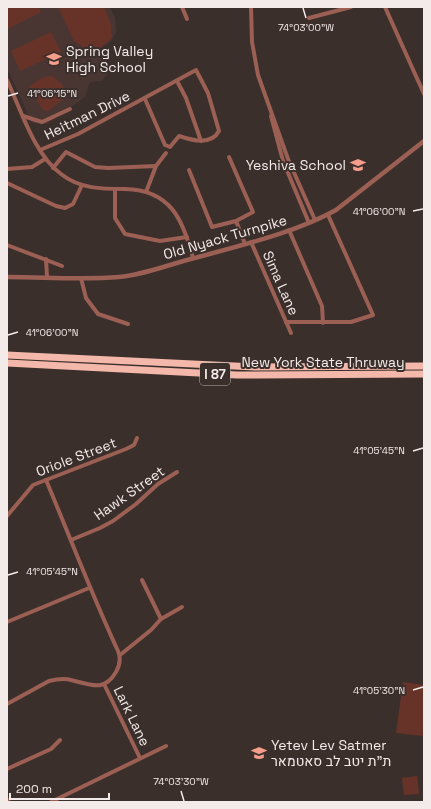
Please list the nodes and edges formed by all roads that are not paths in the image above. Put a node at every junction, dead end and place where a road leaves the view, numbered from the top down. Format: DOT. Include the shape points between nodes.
graph roads {
  1 [pos="182,7"];
  2 [pos="251,7"];
  3 [pos="351,7"];
  4 [pos="386,7"];
  5 [pos="334,9"];
  6 [pos="187,18"];
  7 [pos="308,18"];
  8 [pos="7,80"];
  9 [pos="177,81"];
  10 [pos="424,94"];
  11 [pos="266,96"];
  12 [pos="145,99"];
  13 [pos="70,109"];
  14 [pos="23,116"];
  15 [pos="201,141"];
  16 [pos="424,141"];
  17 [pos="40,150"];
  18 [pos="166,153"];
  19 [pos="229,157"];
  20 [pos="45,159"];
  21 [pos="156,166"];
  22 [pos="53,168"];
  23 [pos="7,169"];
  24 [pos="189,170"];
  25 [pos="7,183"];
  26 [pos="82,185"];
  27 [pos="115,189"];
  28 [pos="146,192"];
  29 [pos="328,215"];
  30 [pos="315,220"];
  31 [pos="236,221"];
  32 [pos="309,223"];
  33 [pos="289,230"];
  34 [pos="187,237"];
  35 [pos="251,242"];
  36 [pos="245,244"];
  37 [pos="7,245"];
  38 [pos="193,258"];
  39 [pos="46,260"];
  40 [pos="62,266"];
  41 [pos="7,277"];
  42 [pos="47,277"];
  43 [pos="81,278"];
  44 [pos="286,322"];
  45 [pos="323,323"];
  46 [pos="128,324"];
  47 [pos="291,333"];
  48 [pos="7,355"];
  49 [pos="7,363"];
  50 [pos="424,366"];
  51 [pos="424,374"];
  52 [pos="137,438"];
  53 [pos="177,472"];
  54 [pos="46,480"];
  55 [pos="7,516"];
  56 [pos="71,540"];
  57 [pos="142,580"];
  58 [pos="89,588"];
  59 [pos="182,608"];
  60 [pos="161,619"];
  61 [pos="7,622"];
  62 [pos="120,655"];
  63 [pos="104,684"];
  64 [pos="7,704"];
  65 [pos="60,740"];
  66 [pos="166,746"];
  67 [pos="140,758"];
  68 [pos="7,769"];
  69 [pos="7,800"];
  70 [pos="9,802"];
  71 [pos="51,802"];
  1 -- 6 [label="street"];
  2 -- 11 [label="street" via="254,59"];
  3 -- 5 [label="street"];
  4 -- 10 [label="street"];
  5 -- 7 [label="street"];
  8 -- 14 [label="street"];
  9 -- 12 [label="street, Heitman Drive"];
  9 -- 15 [label="street" via="186,98"];
  9 -- 15 [label="street, Heitman Drive" via="196,70 208,93 219,131"];
  11 -- 30 [label="street" via="290,165"];
  11 -- 32 [label="street" via="283,161"];
  12 -- 15 [label="street, Heitman Drive" via="165,145 170,147 179,136 194,142"];
  12 -- 17 [label="street, Heitman Drive" via="78,134"];
  13 -- 14 [label="street" via="42,122"];
  14 -- 17 [label="street"];
  16 -- 29 [label="street, Old Nyack Turnpike"];
  17 -- 20 [label="street"];
  18 -- 21 [label="street"];
  19 -- 31 [label="street" via="253,212"];
  20 -- 22 [label="street"];
  20 -- 23 [label="street" via="32,167"];
  21 -- 22 [label="street" via="95,167 66,152"];
  21 -- 28 [label="street"];
  22 -- 26 [label="street"];
  24 -- 31 [label="street" via="212,226"];
  25 -- 26 [label="street" via="65,208 73,204"];
  26 -- 27 [label="street"];
  27 -- 28 [label="street"];
  27 -- 34 [label="street" via="115,218 125,234 160,241"];
  28 -- 34 [label="street" via="170,207 182,223"];
  29 -- 30 [label="street, Old Nyack Turnpike"];
  29 -- 45 [label="street" via="373,315 351,322"];
  30 -- 32 [label="street, Old Nyack Turnpike"];
  31 -- 36 [label="street"];
  32 -- 33 [label="street, Old Nyack Turnpike"];
  33 -- 35 [label="street, Old Nyack Turnpike"];
  33 -- 45 [label="street" via="322,306"];
  34 -- 38 [label="street"];
  35 -- 36 [label="street, Old Nyack Turnpike"];
  35 -- 44 [label="street, Sima Lane"];
  36 -- 38 [label="street, Old Nyack Turnpike"];
  37 -- 39 [label="street"];
  38 -- 43 [label="street, Old Nyack Turnpike" via="133,275"];
  39 -- 40 [label="street"];
  39 -- 42 [label="street"];
  41 -- 42 [label="street, Old Nyack Turnpike"];
  42 -- 43 [label="street, Old Nyack Turnpike"];
  43 -- 46 [label="street" via="86,298 98,314"];
  44 -- 45 [label="street"];
  44 -- 47 [label="street, Sima Lane"];
  48 -- 50 [label="highway, New York State Thruway / I 87" via="243,367"];
  49 -- 51 [label="highway, New York State Thruway / I 87" via="237,375"];
  52 -- 54 [label="street, Oriole Street" via="134,445"];
  53 -- 56 [label="street, Hawk Street" via="158,484 113,521"];
  54 -- 55 [label="street, Oriole Street" via="27,490"];
  54 -- 56 [label="street"];
  56 -- 58 [label="street"];
  57 -- 60 [label="street"];
  58 -- 61 [label="street"];
  58 -- 62 [label="street"];
  59 -- 60 [label="street"];
  60 -- 62 [label="street"];
  62 -- 63 [label="street" via="117,672"];
  63 -- 64 [label="street" via="90,686 72,680 56,679"];
  63 -- 67 [label="street, Lark Lane"];
  65 -- 68 [label="street" via="52,749"];
  66 -- 67 [label="street"];
  67 -- 71 [label="street"];
  69 -- 70 [label="street"];
}
